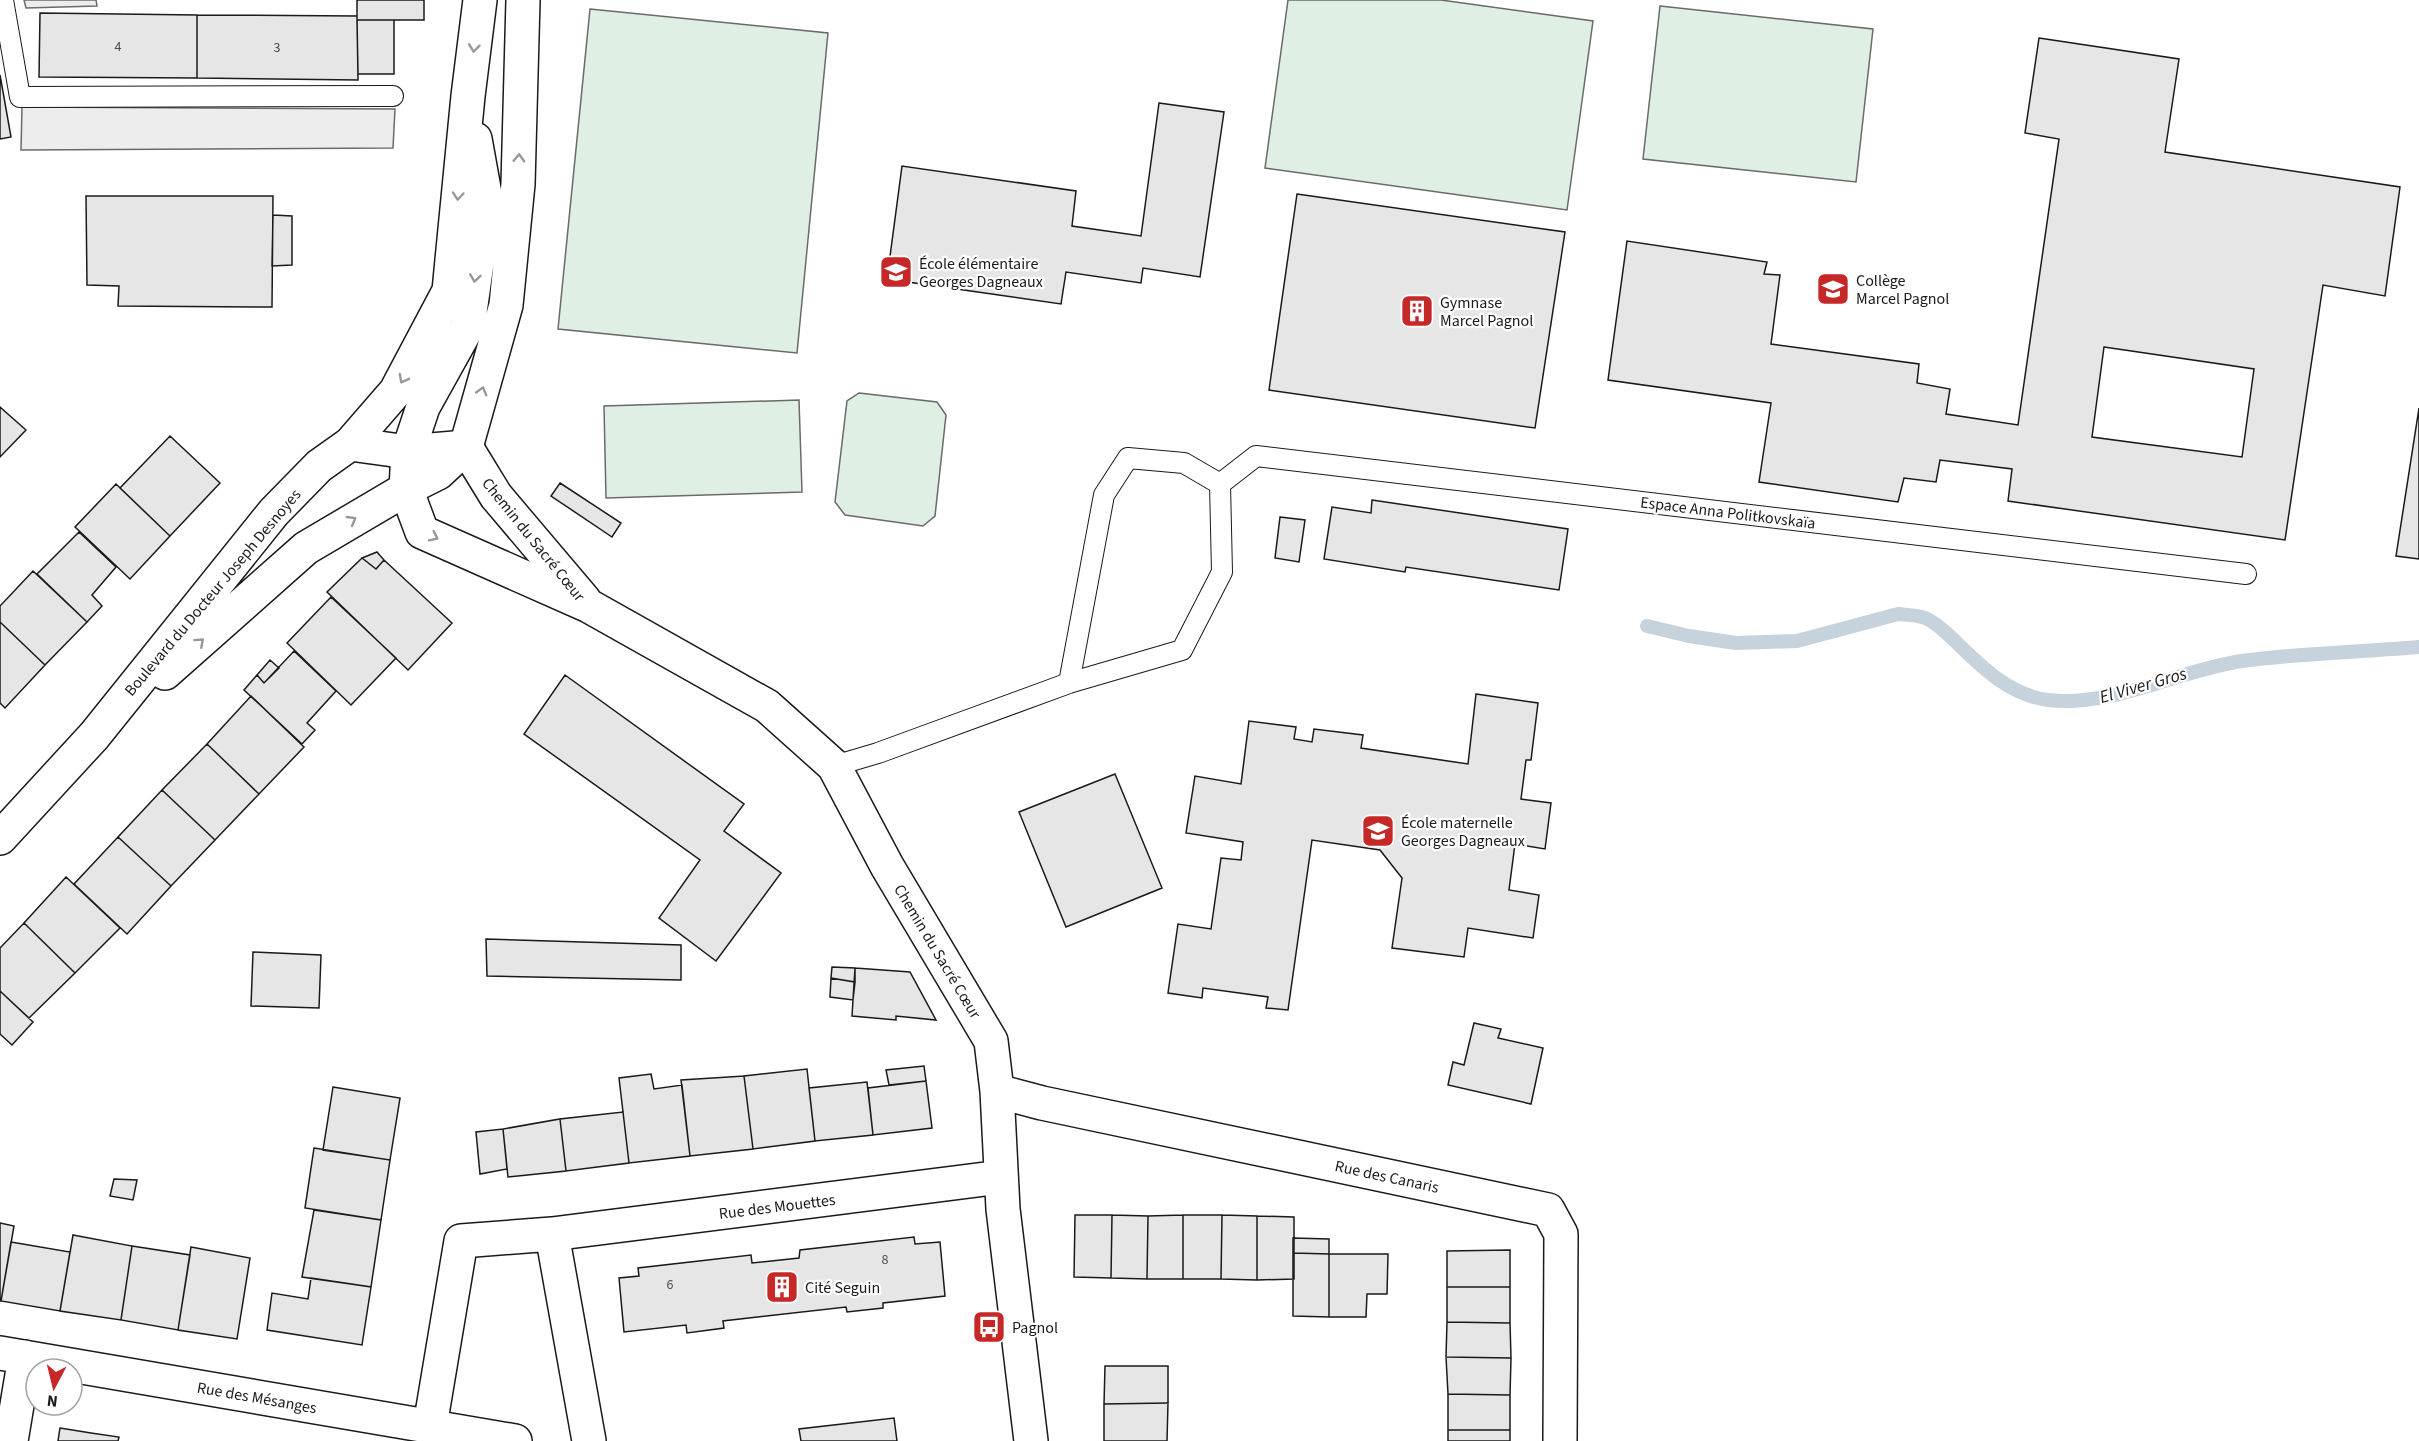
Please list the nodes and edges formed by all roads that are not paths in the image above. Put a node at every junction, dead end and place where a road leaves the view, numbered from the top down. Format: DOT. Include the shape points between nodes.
graph roads {
  1 [pos="3,0"];
  2 [pos="480,0"];
  3 [pos="523,0"];
  4 [pos="393,96"];
  5 [pos="468,96"];
  6 [pos="350,444"];
  7 [pos="466,447"];
  8 [pos="408,452"];
  9 [pos="1220,484"];
  10 [pos="406,489"];
  11 [pos="2246,574"];
  12 [pos="589,606"];
  13 [pos="1069,683"];
  14 [pos="94,736"];
  15 [pos="834,766"];
  16 [pos="0,838"];
  17 [pos="997,1091"];
  18 [pos="1001,1177"];
  19 [pos="552,1234"];
  20 [pos="13,1355"];
  21 [pos="430,1426"];
  22 [pos="11,1441"];
  23 [pos="515,1441"];
  24 [pos="589,1441"];
  25 [pos="1031,1441"];
  26 [pos="1560,1441"];
  1 -- 4 [label="lane" via="20,97"];
  2 -- 5 [label="street, Boulevard du Docteur Joseph Desnoyes, one-way"];
  7 -- 3 [label="street, one-way" via="506,305 518,184"];
  5 -- 6 [label="street, Boulevard du Docteur Joseph Desnoyes, one-way" via="449,291 396,391"];
  5 -- 8 [label="street, Boulevard du Docteur Joseph Desnoyes, one-way" via="486,200 468,326 423,406"];
  6 -- 8 [label="street"];
  6 -- 14 [label="street, Boulevard du Docteur Joseph Desnoyes" via="319,466 274,512"];
  7 -- 8 [label="street"];
  7 -- 10 [label="street, Boulevard du Docteur Joseph Desnoyes" via="438,473"];
  7 -- 12 [label="street, Chemin du Sacré Cœur" via="496,496"];
  8 -- 10 [label="street, Boulevard du Docteur Joseph Desnoyes"];
  9 -- 11 [label="lane, Espace Anna Politkovskaïa" via="1256,456"];
  9 -- 13 [label="lane" via="1221,572 1182,650"];
  9 -- 13 [label="lane" via="1184,463 1128,458 1104,495"];
  10 -- 12 [label="street, Chemin du Sacré Cœur, one-way" via="422,532"];
  14 -- 10 [label="street, Boulevard du Docteur Joseph Desnoyes, one-way" via="306,548"];
  12 -- 15 [label="street, Chemin du Sacré Cœur" via="767,706"];
  13 -- 15 [label="lane"];
  14 -- 16 [label="street, Boulevard du Docteur Joseph Desnoyes"];
  15 -- 17 [label="street, Chemin du Sacré Cœur" via="887,866 991,1041"];
  17 -- 18 [label="street, Chemin du Sacré Cœur"];
  17 -- 26 [label="street, Rue des Canaris" via="1548,1210 1561,1234"];
  18 -- 19 [label="street, Rue des Mouettes"];
  18 -- 25 [label="street, Chemin du Sacré Cœur"];
  19 -- 21 [label="street, Rue des Mouettes" via="461,1241"];
  19 -- 24 [label="street"];
  20 -- 21 [label="street, Rue des Mésanges"];
  20 -- 22 [label="street"];
  21 -- 23 [label="street, Rue des Mésanges"];
}
